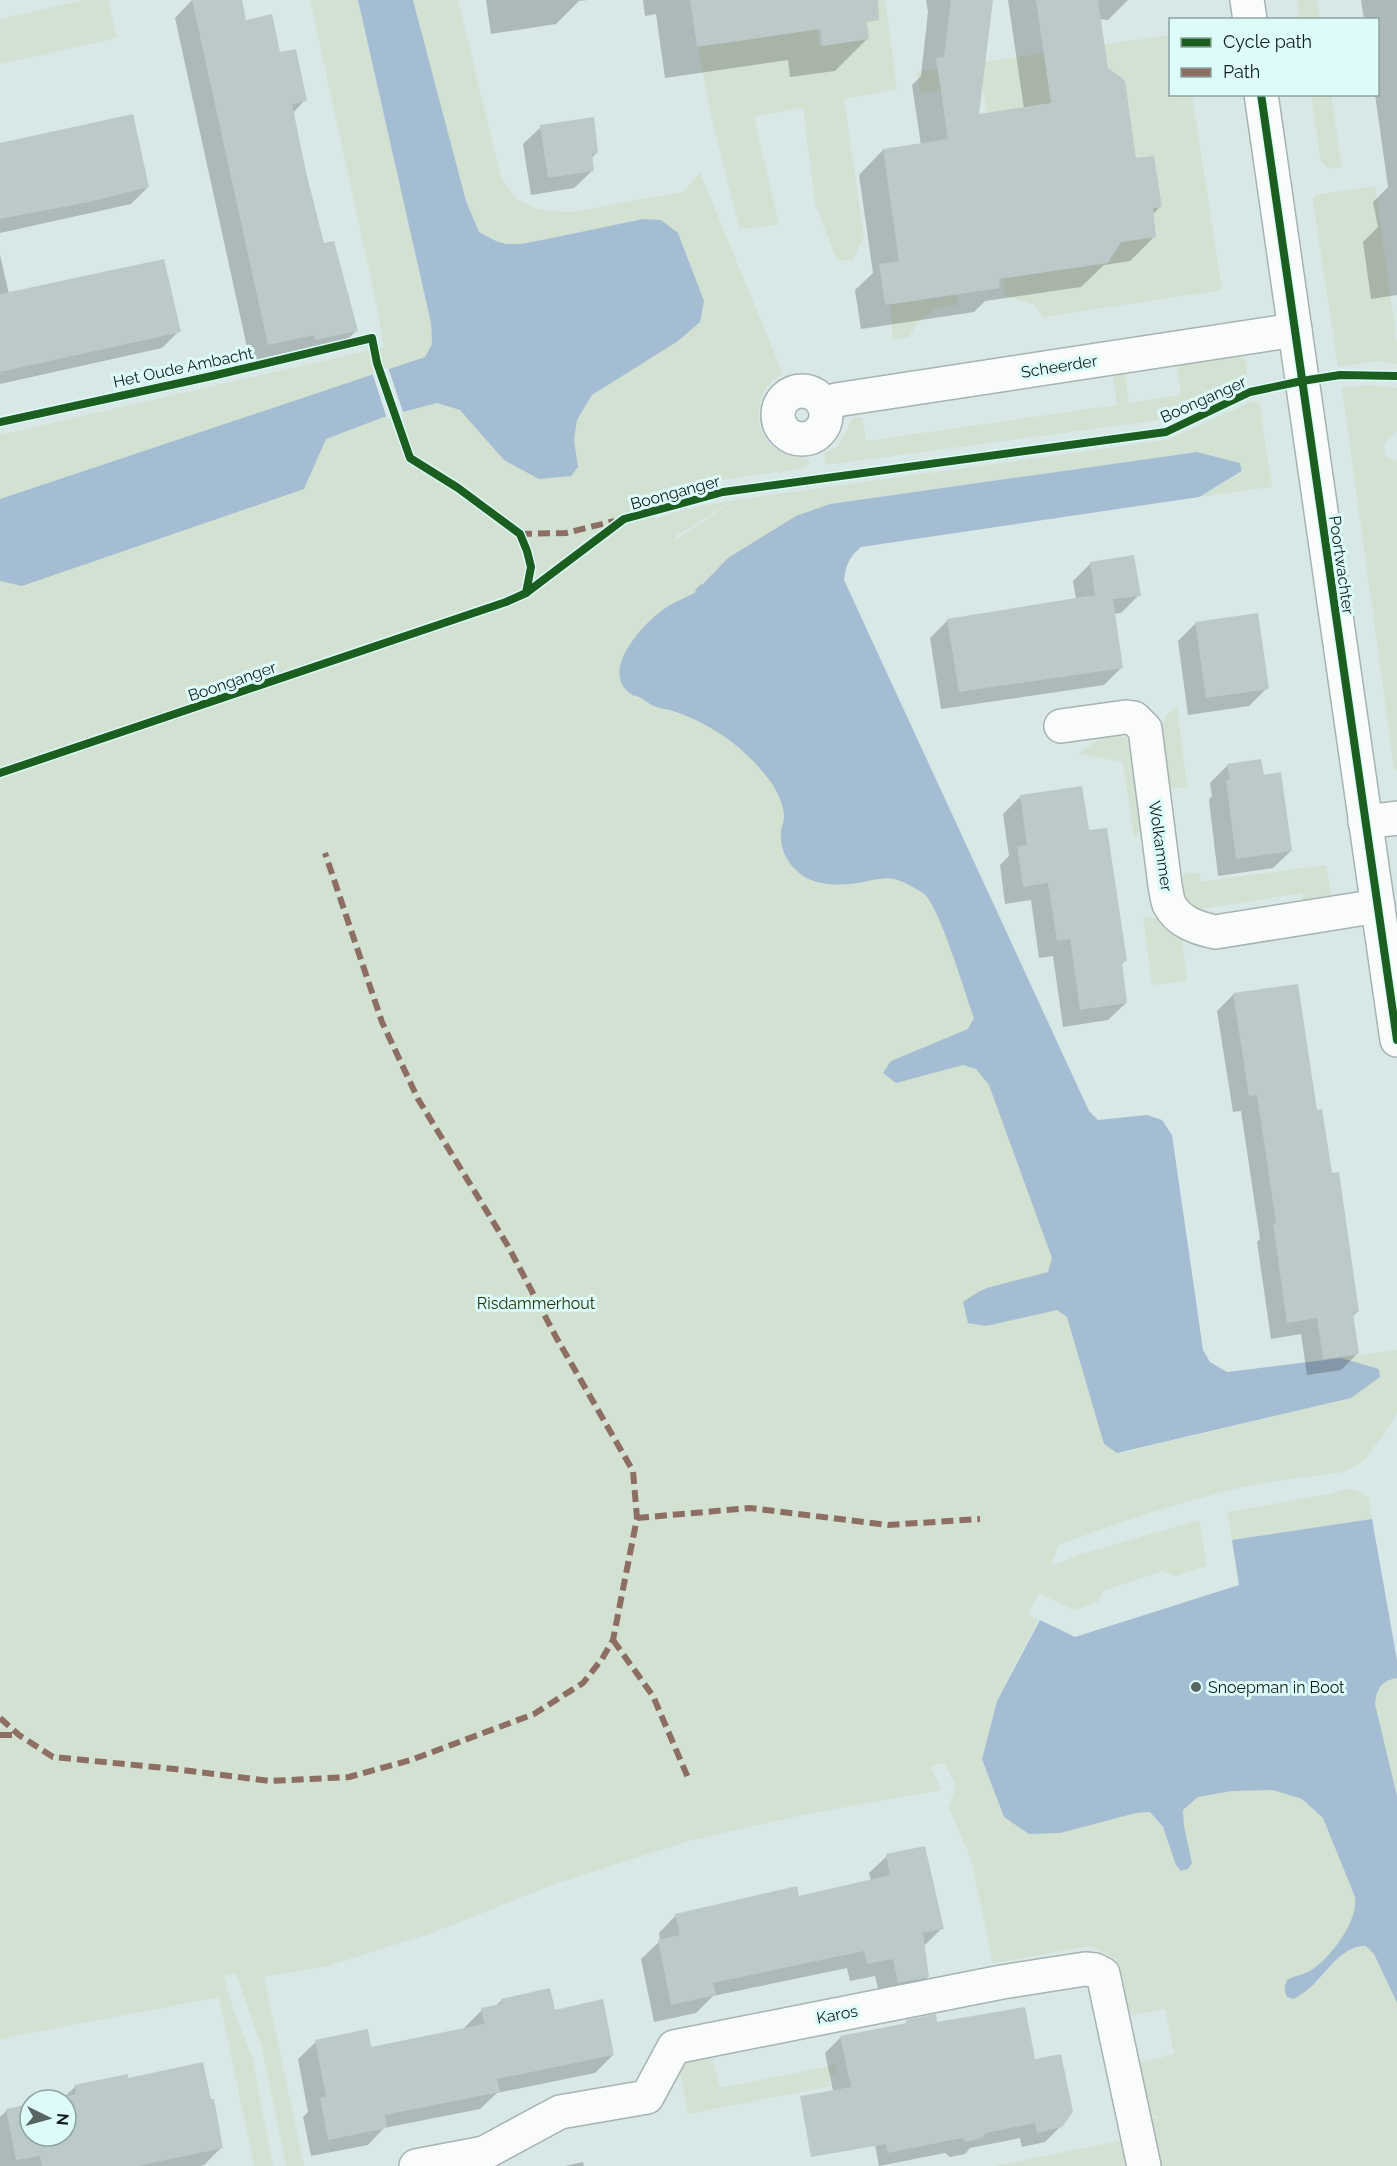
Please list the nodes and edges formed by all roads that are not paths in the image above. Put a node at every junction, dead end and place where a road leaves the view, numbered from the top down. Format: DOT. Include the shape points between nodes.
graph roads {
  1 [pos="1247,0"];
  2 [pos="1250,18"];
  3 [pos="1261,96"];
  4 [pos="1295,330"];
  5 [pos="824,405"];
  6 [pos="1061,726"];
  7 [pos="1381,820"];
  8 [pos="1378,906"];
  9 [pos="1397,1040"];
  10 [pos="416,2166"];
  11 [pos="1144,2166"];
  1 -- 2 [label="street"];
  3 -- 4 [label="street, Poortwachter"];
  4 -- 5 [label="street, Scheerder" via="836,400"];
  4 -- 7 [label="street, Poortwachter"];
  6 -- 8 [label="street, Wolkammer" via="1126,717 1134,718 1145,729 1169,904 1196,928 1215,932"];
  7 -- 8 [label="street, Poortwachter"];
  8 -- 9 [label="street, Poortwachter"];
  10 -- 11 [label="street, Karos" via="484,2153 560,2112 647,2097 674,2047 1084,1969 1103,1974"];
}
